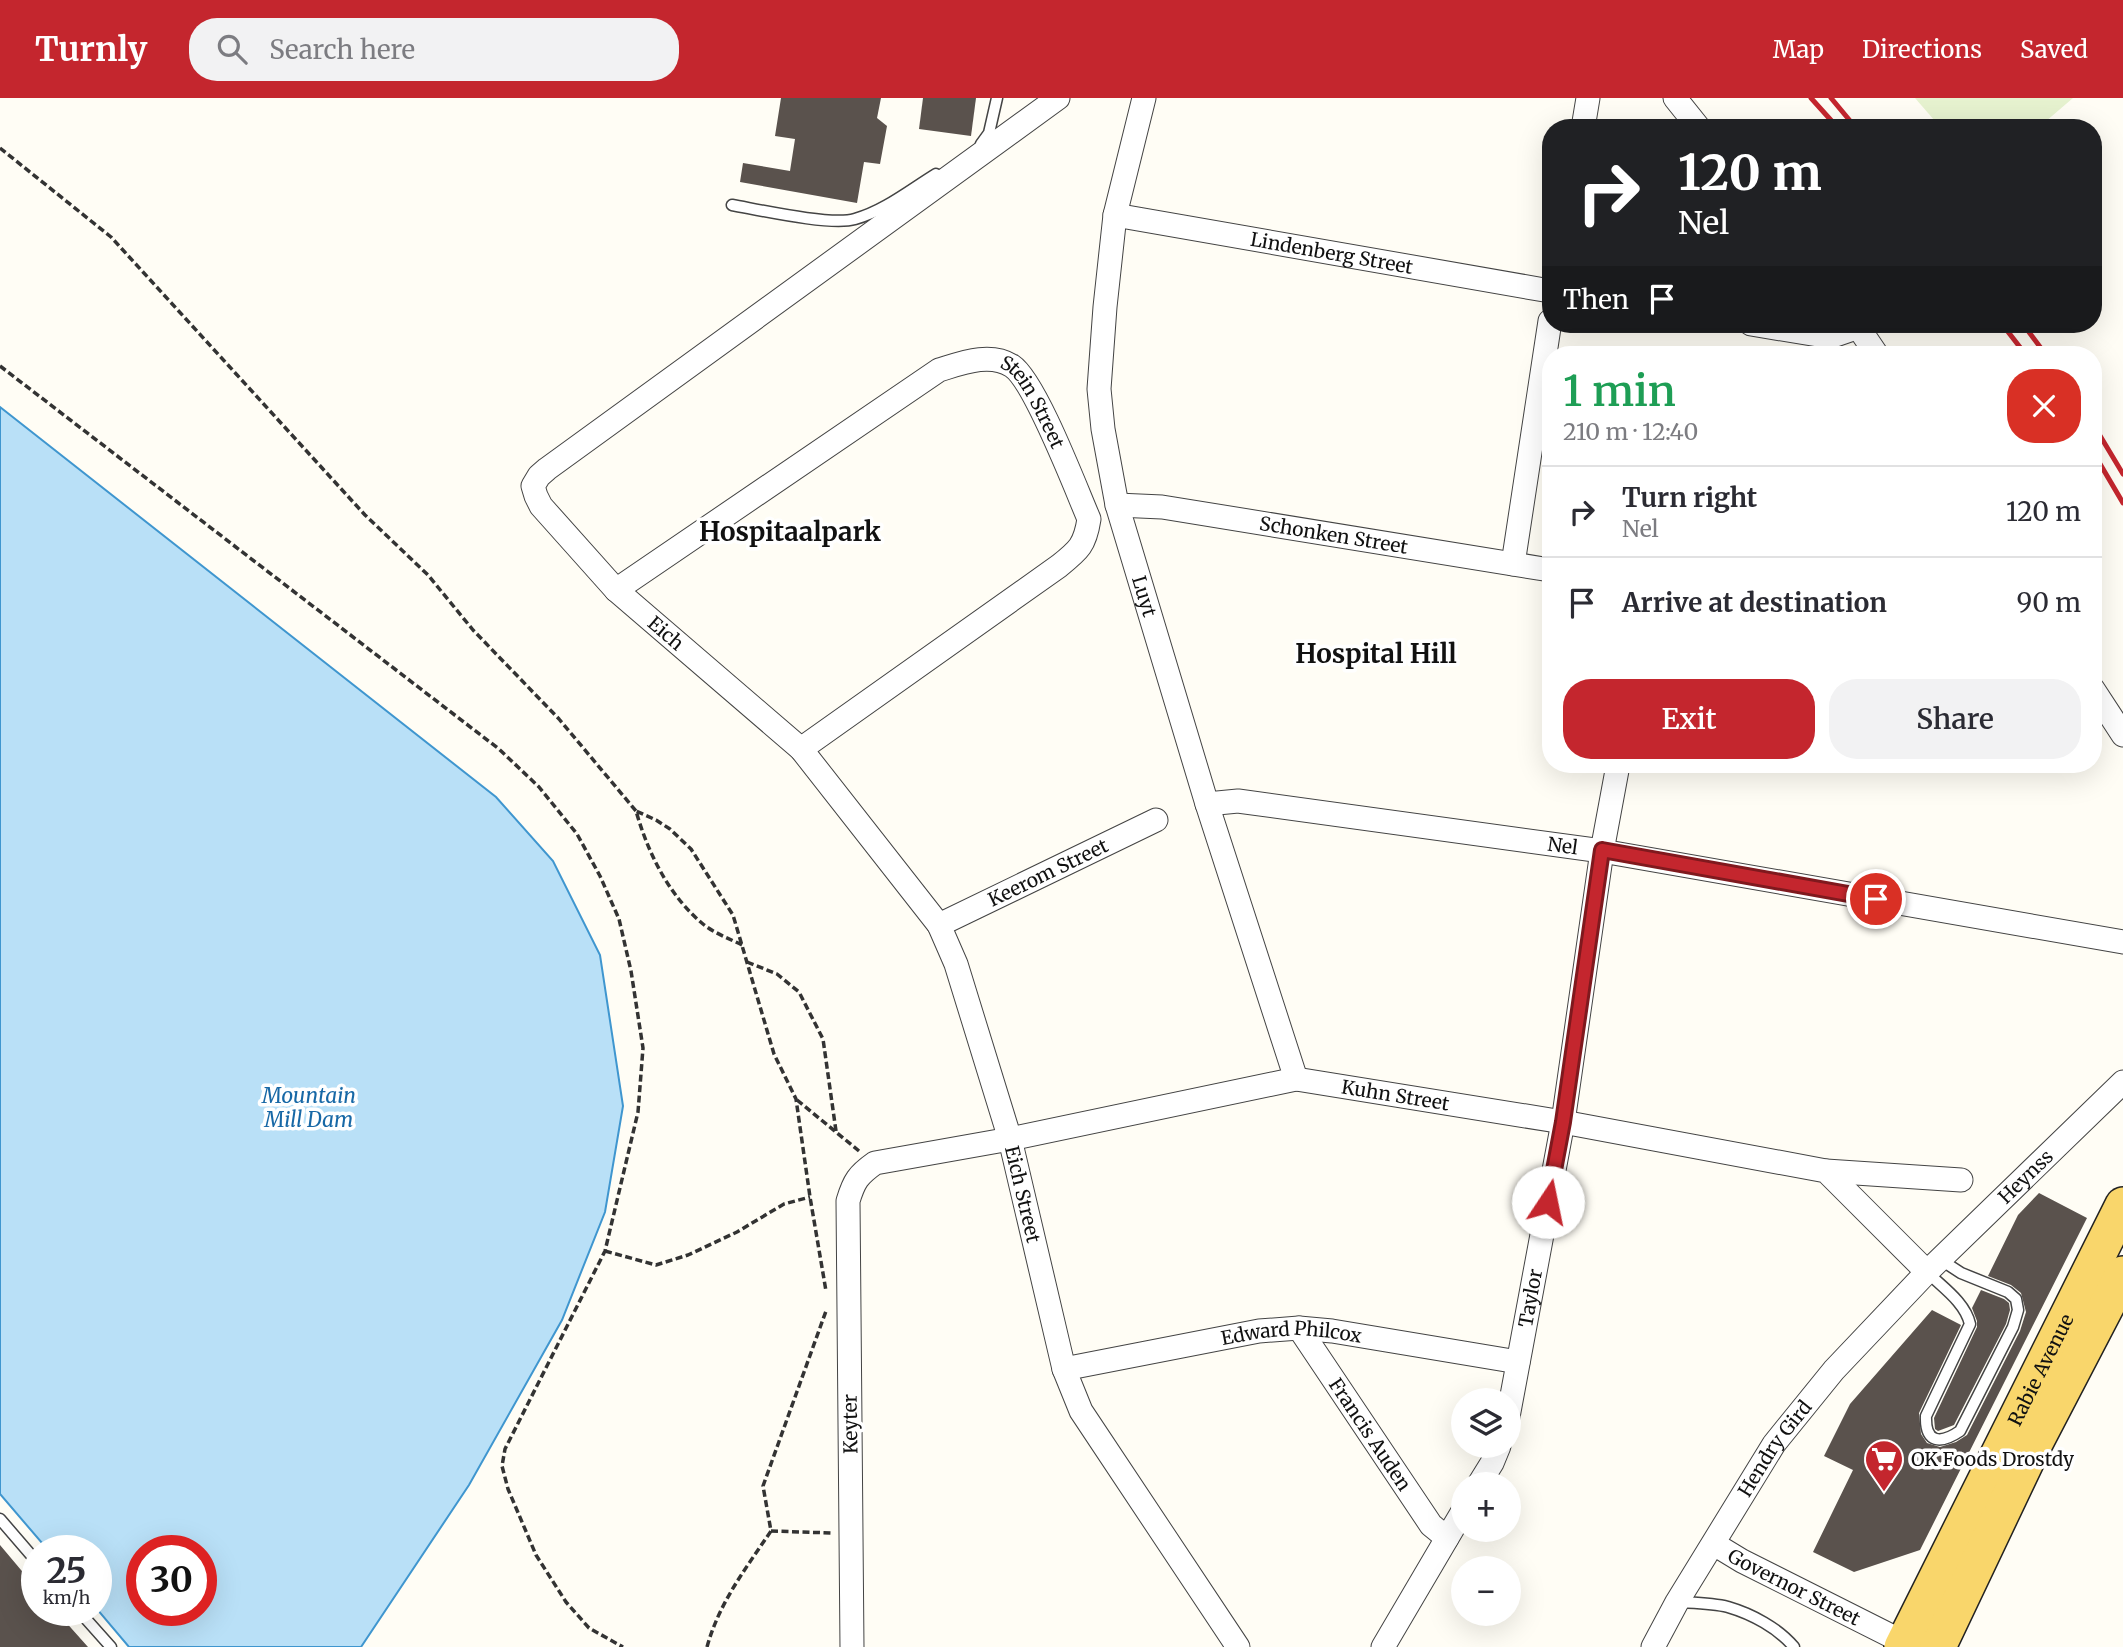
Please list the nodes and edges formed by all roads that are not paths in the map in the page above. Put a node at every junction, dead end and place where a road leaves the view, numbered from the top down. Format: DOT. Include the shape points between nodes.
graph roads {
  1 [pos="997,98"];
  2 [pos="1058,98"];
  3 [pos="1144,98"];
  4 [pos="1588,98"];
  5 [pos="1675,98"];
  6 [pos="1584,119"];
  7 [pos="1692,119"];
  8 [pos="732,205"];
  9 [pos="1115,215"];
  10 [pos="1542,290"];
  11 [pos="1806,333"];
  12 [pos="1840,333"];
  13 [pos="1542,374"];
  14 [pos="1117,505"];
  15 [pos="1513,564"];
  16 [pos="1542,569"];
  17 [pos="616,590"];
  18 [pos="2102,703"];
  19 [pos="2123,735"];
  20 [pos="801,749"];
  21 [pos="1616,773"];
  22 [pos="1206,804"];
  23 [pos="1156,820"];
  24 [pos="1602,850"];
  25 [pos="939,925"];
  26 [pos="2123,942"];
  27 [pos="1296,1079"];
  28 [pos="2123,1082"];
  29 [pos="1563,1122"];
  30 [pos="1010,1139"];
  31 [pos="1826,1171"];
  32 [pos="1961,1180"];
  33 [pos="848,1201"];
  34 [pos="2123,1205"];
  35 [pos="1934,1266"];
  36 [pos="2123,1274"];
  37 [pos="1299,1328"];
  38 [pos="1518,1362"];
  39 [pos="1064,1368"];
  40 [pos="1513,1388"];
  41 [pos="0,1519"];
  42 [pos="1451,1531"];
  43 [pos="1447,1538"];
  44 [pos="21,1543"];
  45 [pos="1714,1544"];
  46 [pos="1677,1602"];
  47 [pos="92,1626"];
  48 [pos="1914,1646"];
  49 [pos="110,1647"];
  50 [pos="852,1647"];
  51 [pos="1238,1647"];
  52 [pos="1383,1647"];
  53 [pos="1653,1647"];
  54 [pos="1794,1647"];
  1 -- 8 [label="lane" via="982,144 863,216 823,220"];
  2 -- 17 [label="street, Eich" via="539,476 533,486 541,506"];
  3 -- 9 [label="street, Luyt"];
  4 -- 6 [label="street"];
  5 -- 7 [label="street"];
  9 -- 10 [label="street, Lindenberg Street"];
  9 -- 14 [label="street, Luyt" via="1100,388"];
  11 -- 12 [label="street" via="1830,337"];
  13 -- 15 [label="street"];
  14 -- 15 [label="street, Schonken Street" via="1162,508"];
  14 -- 22 [label="street, Luyt"];
  15 -- 16 [label="street, Schonken Street"];
  17 -- 20 [label="street, Eich"];
  17 -- 20 [label="street, Stein Street" via="939,370 989,359 1012,366 1034,395 1089,519 1086,536 1059,566"];
  18 -- 19 [label="street"];
  20 -- 25 [label="street, Eich Street"];
  21 -- 24 [label="street, Taylor"];
  22 -- 24 [label="street, Nel" via="1238,801"];
  22 -- 27 [label="street, Luyt"];
  23 -- 25 [label="street, Keerom Street"];
  24 -- 26 [label="street, Nel"];
  24 -- 29 [label="street, Taylor"];
  25 -- 30 [label="street, Eich Street" via="956,964"];
  27 -- 29 [label="street, Kuhn Street"];
  27 -- 30 [label="street, Kuhn Street"];
  28 -- 35 [label="street, Heynss"];
  29 -- 31 [label="street, Kuhn Street"];
  29 -- 38 [label="street, Taylor"];
  30 -- 33 [label="street, Kuhn Street" via="875,1163 860,1174"];
  30 -- 39 [label="street, Eich Street"];
  31 -- 32 [label="street, Kuhn Street"];
  31 -- 35 [label="street"];
  33 -- 50 [label="street, Keyter"];
  34 -- 48 [label="main road, Rabie Avenue"];
  35 -- 35 [label="lane" via="2008,1292 2016,1299 2018,1310 1960,1431 1940,1440 1925,1429 1926,1416 1970,1324"];
  35 -- 45 [label="street, Hendry Gird" via="1834,1370 1774,1444"];
  36 -- 48 [label="main road, Rabie Avenue" via="2034,1445"];
  37 -- 38 [label="street, Edward Philcox"];
  37 -- 39 [label="street, Edward Philcox" via="1259,1331"];
  37 -- 43 [label="street, Francis Auden" via="1431,1524"];
  38 -- 40 [label="street, Taylor"];
  39 -- 51 [label="street, Eich Street" via="1081,1411"];
  41 -- 44 [label="lane"];
  42 -- 43 [label="street"];
  43 -- 52 [label="street"];
  45 -- 46 [label="street, Hendry Gird"];
  45 -- 48 [label="street, Governor Street"];
  46 -- 53 [label="street, Hendry Gird"];
  46 -- 54 [label="lane" via="1727,1607 1768,1625"];
  47 -- 49 [label="lane"];
}
